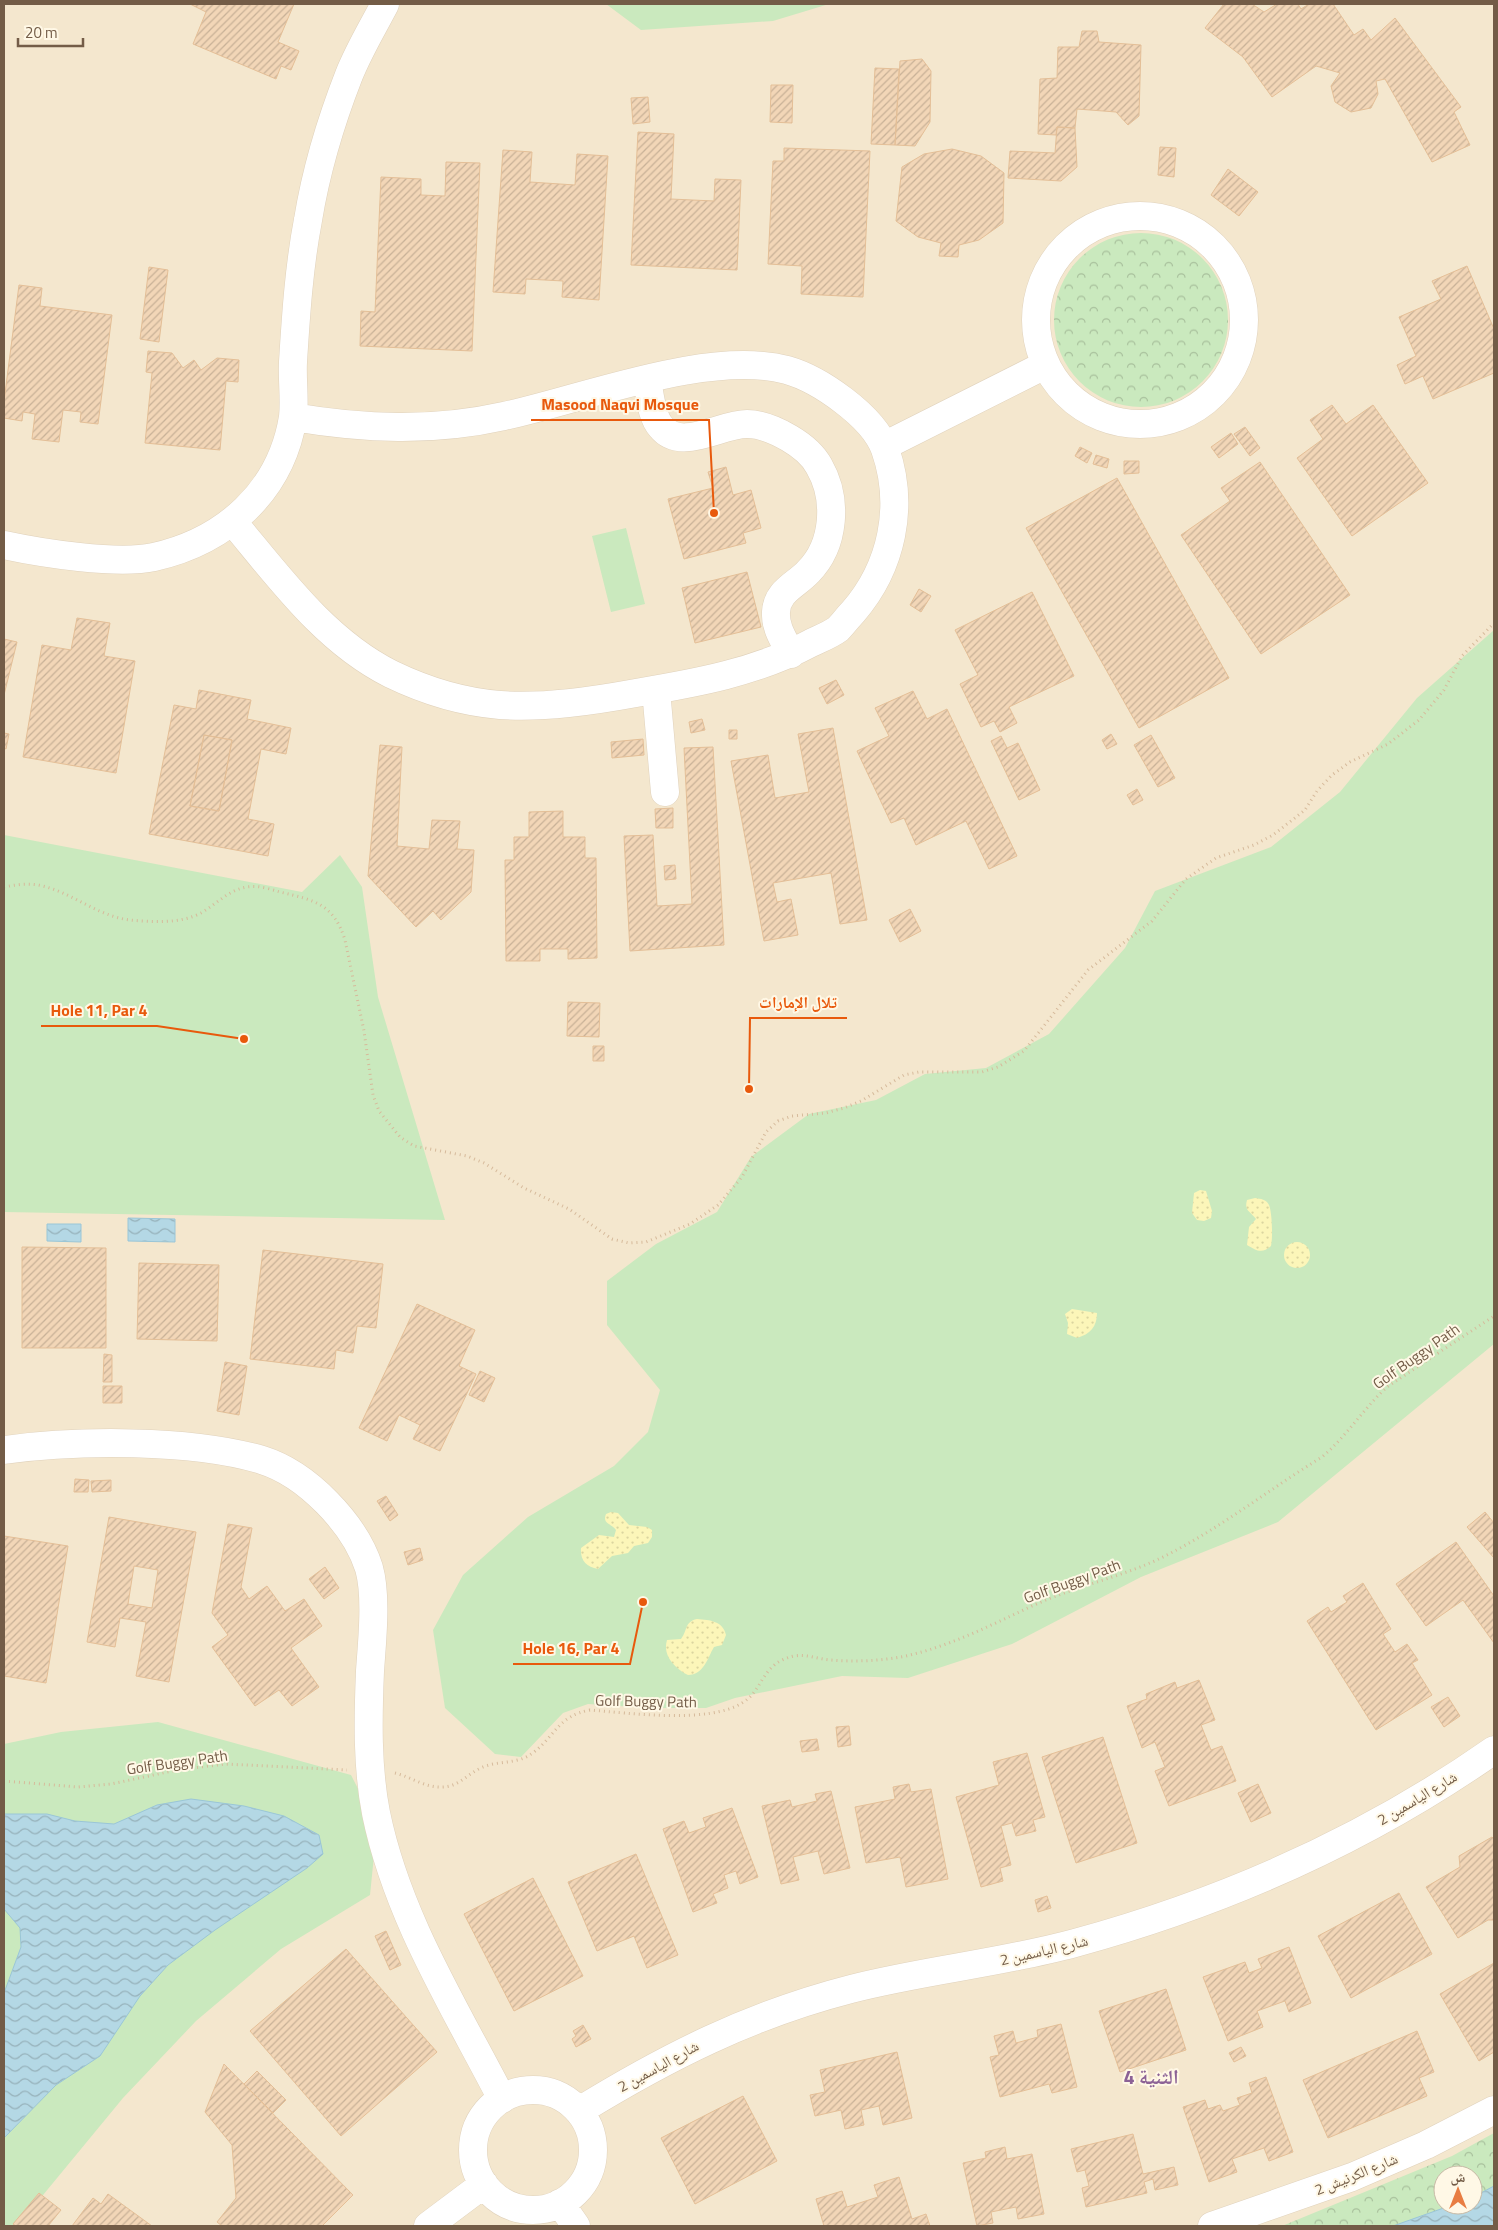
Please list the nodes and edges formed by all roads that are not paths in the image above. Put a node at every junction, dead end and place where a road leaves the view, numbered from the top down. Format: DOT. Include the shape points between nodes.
graph roads {
  1 [pos="385,4"];
  2 [pos="1045,365"];
  3 [pos="647,380"];
  4 [pos="293,417"];
  5 [pos="884,446"];
  6 [pos="233,522"];
  7 [pos="4,545"];
  8 [pos="792,654"];
  9 [pos="656,690"];
  10 [pos="666,792"];
  11 [pos="4,1450"];
  12 [pos="1494,1750"];
  13 [pos="502,2099"];
  14 [pos="1494,2110"];
  15 [pos="580,2111"];
  16 [pos="484,2184"];
  17 [pos="560,2202"];
  18 [pos="428,2226"];
  19 [pos="576,2226"];
  20 [pos="1212,2226"];
  1 -- 4 [label="street" via="350,73 326,144 308,218 297,293"];
  2 -- 2 [label="street" via="1065,393 1093,413 1126,423 1160,423 1192,410 1219,389 1233,367 1245,326 1241,292 1226,261 1202,236 1171,221 1137,216 1103,223 1073,240 1047,274 1038,298 1036,332"];
  2 -- 5 [label="street"];
  3 -- 4 [label="street" via="503,417 451,426 345,426"];
  3 -- 5 [label="street" via="705,368 746,364 788,370 826,387 852,408"];
  3 -- 8 [label="street" via="655,416 660,427 669,434 693,438 719,427 748,424 776,430 800,444 819,466 830,492 832,520 825,548 809,572 779,598 776,610 780,634"];
  4 -- 6 [label="street" via="281,459 261,494"];
  5 -- 8 [label="street" via="896,495 891,545 870,592 837,630"];
  6 -- 7 [label="street" via="197,544 152,558 115,559 31,551"];
  6 -- 9 [label="street" via="300,601 341,642 389,673 443,695 499,705 556,704"];
  8 -- 9 [label="street" via="735,673"];
  9 -- 10 [label="street"];
  11 -- 13 [label="street" via="90,1444 214,1450 264,1461 310,1486 346,1522 369,1569 374,1620 370,1771 375,1810 396,1887 411,1924"];
  12 -- 15 [label="street, شارع الياسمين 2" via="1411,1803 1348,1838 1216,1898 1073,1944 851,1988 779,2010 710,2038 643,2072"];
  13 -- 15 [label="street" via="534,2090 567,2100"];
  13 -- 16 [label="street" via="484,2116 474,2138 473,2154"];
  14 -- 20 [label="street, شارع الكرنيش 2" via="1352,2177"];
  15 -- 17 [label="street" via="592,2139 590,2169 573,2194"];
  16 -- 17 [label="street" via="510,2205 544,2208"];
  16 -- 18 [label="street"];
  17 -- 19 [label="street"];
}
